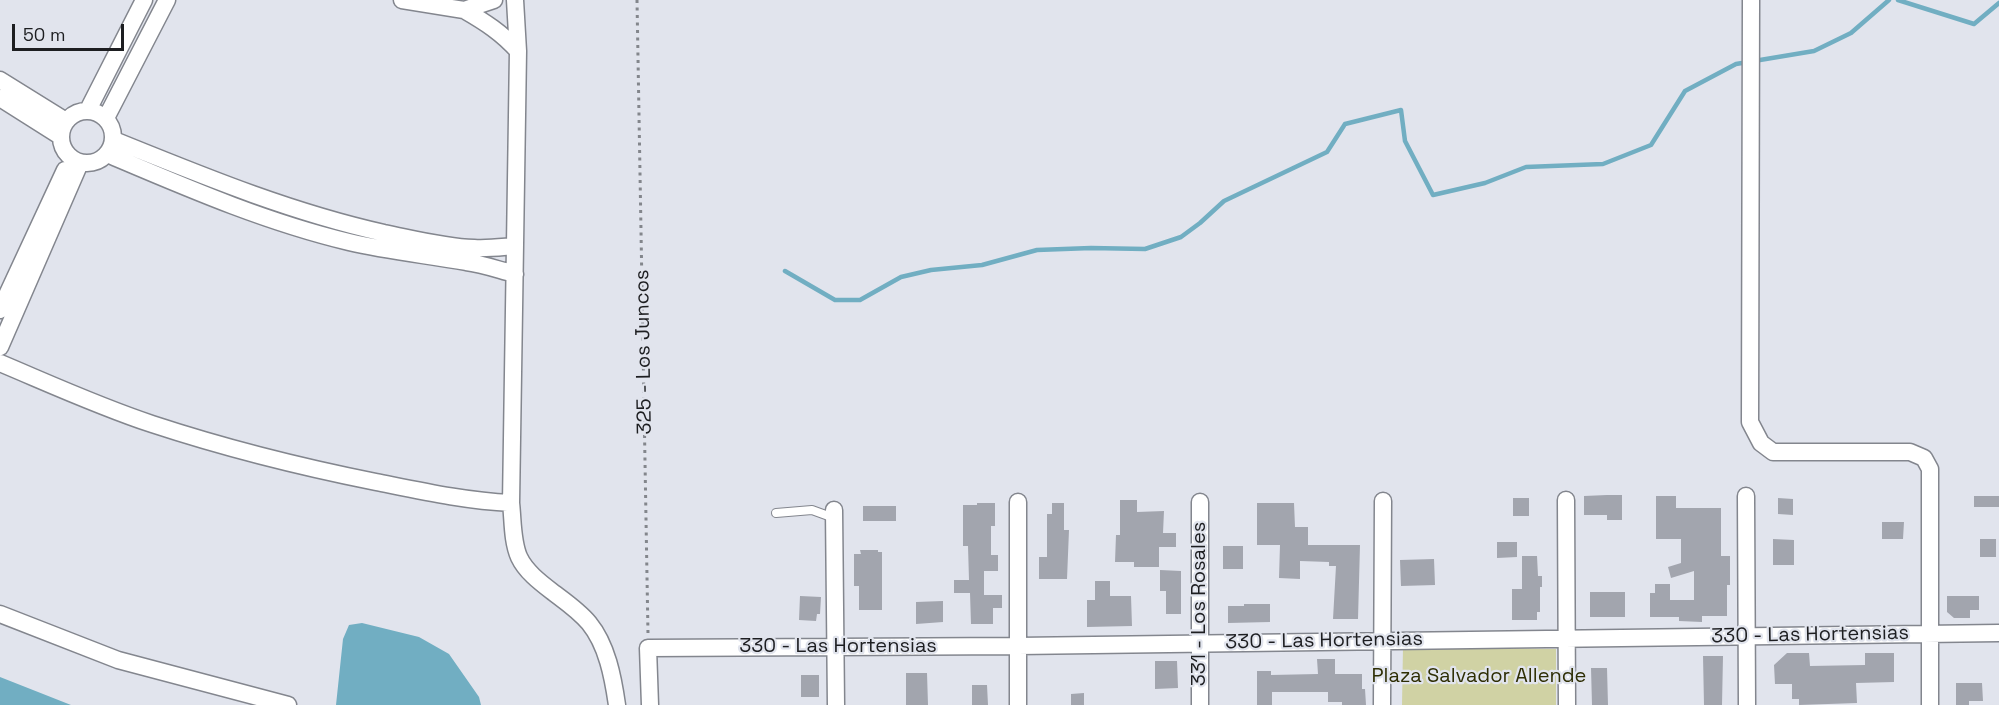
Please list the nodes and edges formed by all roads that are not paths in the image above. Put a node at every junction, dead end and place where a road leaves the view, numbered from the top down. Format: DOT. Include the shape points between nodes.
graph roads {
  1 [pos="144,0"];
  2 [pos="167,0"];
  3 [pos="402,0"];
  4 [pos="494,0"];
  5 [pos="515,0"];
  6 [pos="1751,0"];
  7 [pos="464,10"];
  8 [pos="518,51"];
  9 [pos="0,80"];
  10 [pos="0,98"];
  11 [pos="88,110"];
  12 [pos="106,118"];
  13 [pos="63,128"];
  14 [pos="111,147"];
  15 [pos="75,160"];
  16 [pos="515,246"];
  17 [pos="515,274"];
  18 [pos="0,310"];
  19 [pos="0,346"];
  20 [pos="0,363"];
  21 [pos="1746,496"];
  22 [pos="1566,500"];
  23 [pos="1383,501"];
  24 [pos="511,502"];
  25 [pos="1018,502"];
  26 [pos="1200,502"];
  27 [pos="776,513"];
  28 [pos="834,514"];
  29 [pos="0,614"];
  30 [pos="1929,633"];
  31 [pos="1999,633"];
  32 [pos="1746,637"];
  33 [pos="1566,639"];
  34 [pos="1381,640"];
  35 [pos="1199,642"];
  36 [pos="837,646"];
  37 [pos="1018,646"];
  38 [pos="279,704"];
  39 [pos="617,705"];
  40 [pos="650,705"];
  41 [pos="836,705"];
  42 [pos="1018,705"];
  43 [pos="1200,705"];
  44 [pos="1382,705"];
  45 [pos="1567,705"];
  46 [pos="1747,705"];
  47 [pos="1930,705"];
  1 -- 11 [label="street"];
  2 -- 12 [label="street"];
  3 -- 7 [label="street"];
  4 -- 7 [label="street"];
  5 -- 8 [label="street"];
  6 -- 30 [label="street" via="1750,422 1761,443 1773,452 1910,452 1924,458 1930,469"];
  7 -- 8 [label="street" via="492,26"];
  8 -- 16 [label="street"];
  9 -- 13 [label="street"];
  10 -- 13 [label="street"];
  11 -- 12 [label="street"];
  11 -- 13 [label="street" via="72,115"];
  12 -- 14 [label="street" via="113,132"];
  13 -- 15 [label="street" via="61,144"];
  14 -- 15 [label="street" via="95,163"];
  14 -- 16 [label="street" via="362,228 474,249"];
  14 -- 17 [label="street" via="203,195 279,223 349,242 469,262"];
  15 -- 18 [label="street"];
  15 -- 19 [label="street"];
  16 -- 17 [label="street"];
  17 -- 24 [label="street"];
  20 -- 24 [label="street" via="151,424 251,453 409,488 488,502"];
  21 -- 32 [label="street"];
  22 -- 33 [label="street"];
  23 -- 34 [label="street"];
  24 -- 39 [label="street" via="522,564 590,624 601,642"];
  25 -- 37 [label="street"];
  26 -- 35 [label="street, 331 - Los Rosales"];
  27 -- 28 [label="lane" via="812,510"];
  28 -- 36 [label="street"];
  29 -- 38 [label="street" via="118,660"];
  30 -- 31 [label="street, 330 - Las Hortensias"];
  30 -- 32 [label="street, 330 - Las Hortensias"];
  30 -- 47 [label="street"];
  32 -- 33 [label="street, 330 - Las Hortensias"];
  32 -- 46 [label="street"];
  33 -- 34 [label="street, 330 - Las Hortensias"];
  33 -- 45 [label="street"];
  34 -- 35 [label="street, 330 - Las Hortensias"];
  34 -- 44 [label="street"];
  35 -- 37 [label="street, 330 - Las Hortensias"];
  35 -- 43 [label="street, 331 - Los Rosales"];
  36 -- 37 [label="street, 330 - Las Hortensias"];
  36 -- 40 [label="street, 330 - Las Hortensias" via="648,648"];
  36 -- 41 [label="street"];
  37 -- 42 [label="street"];
}
